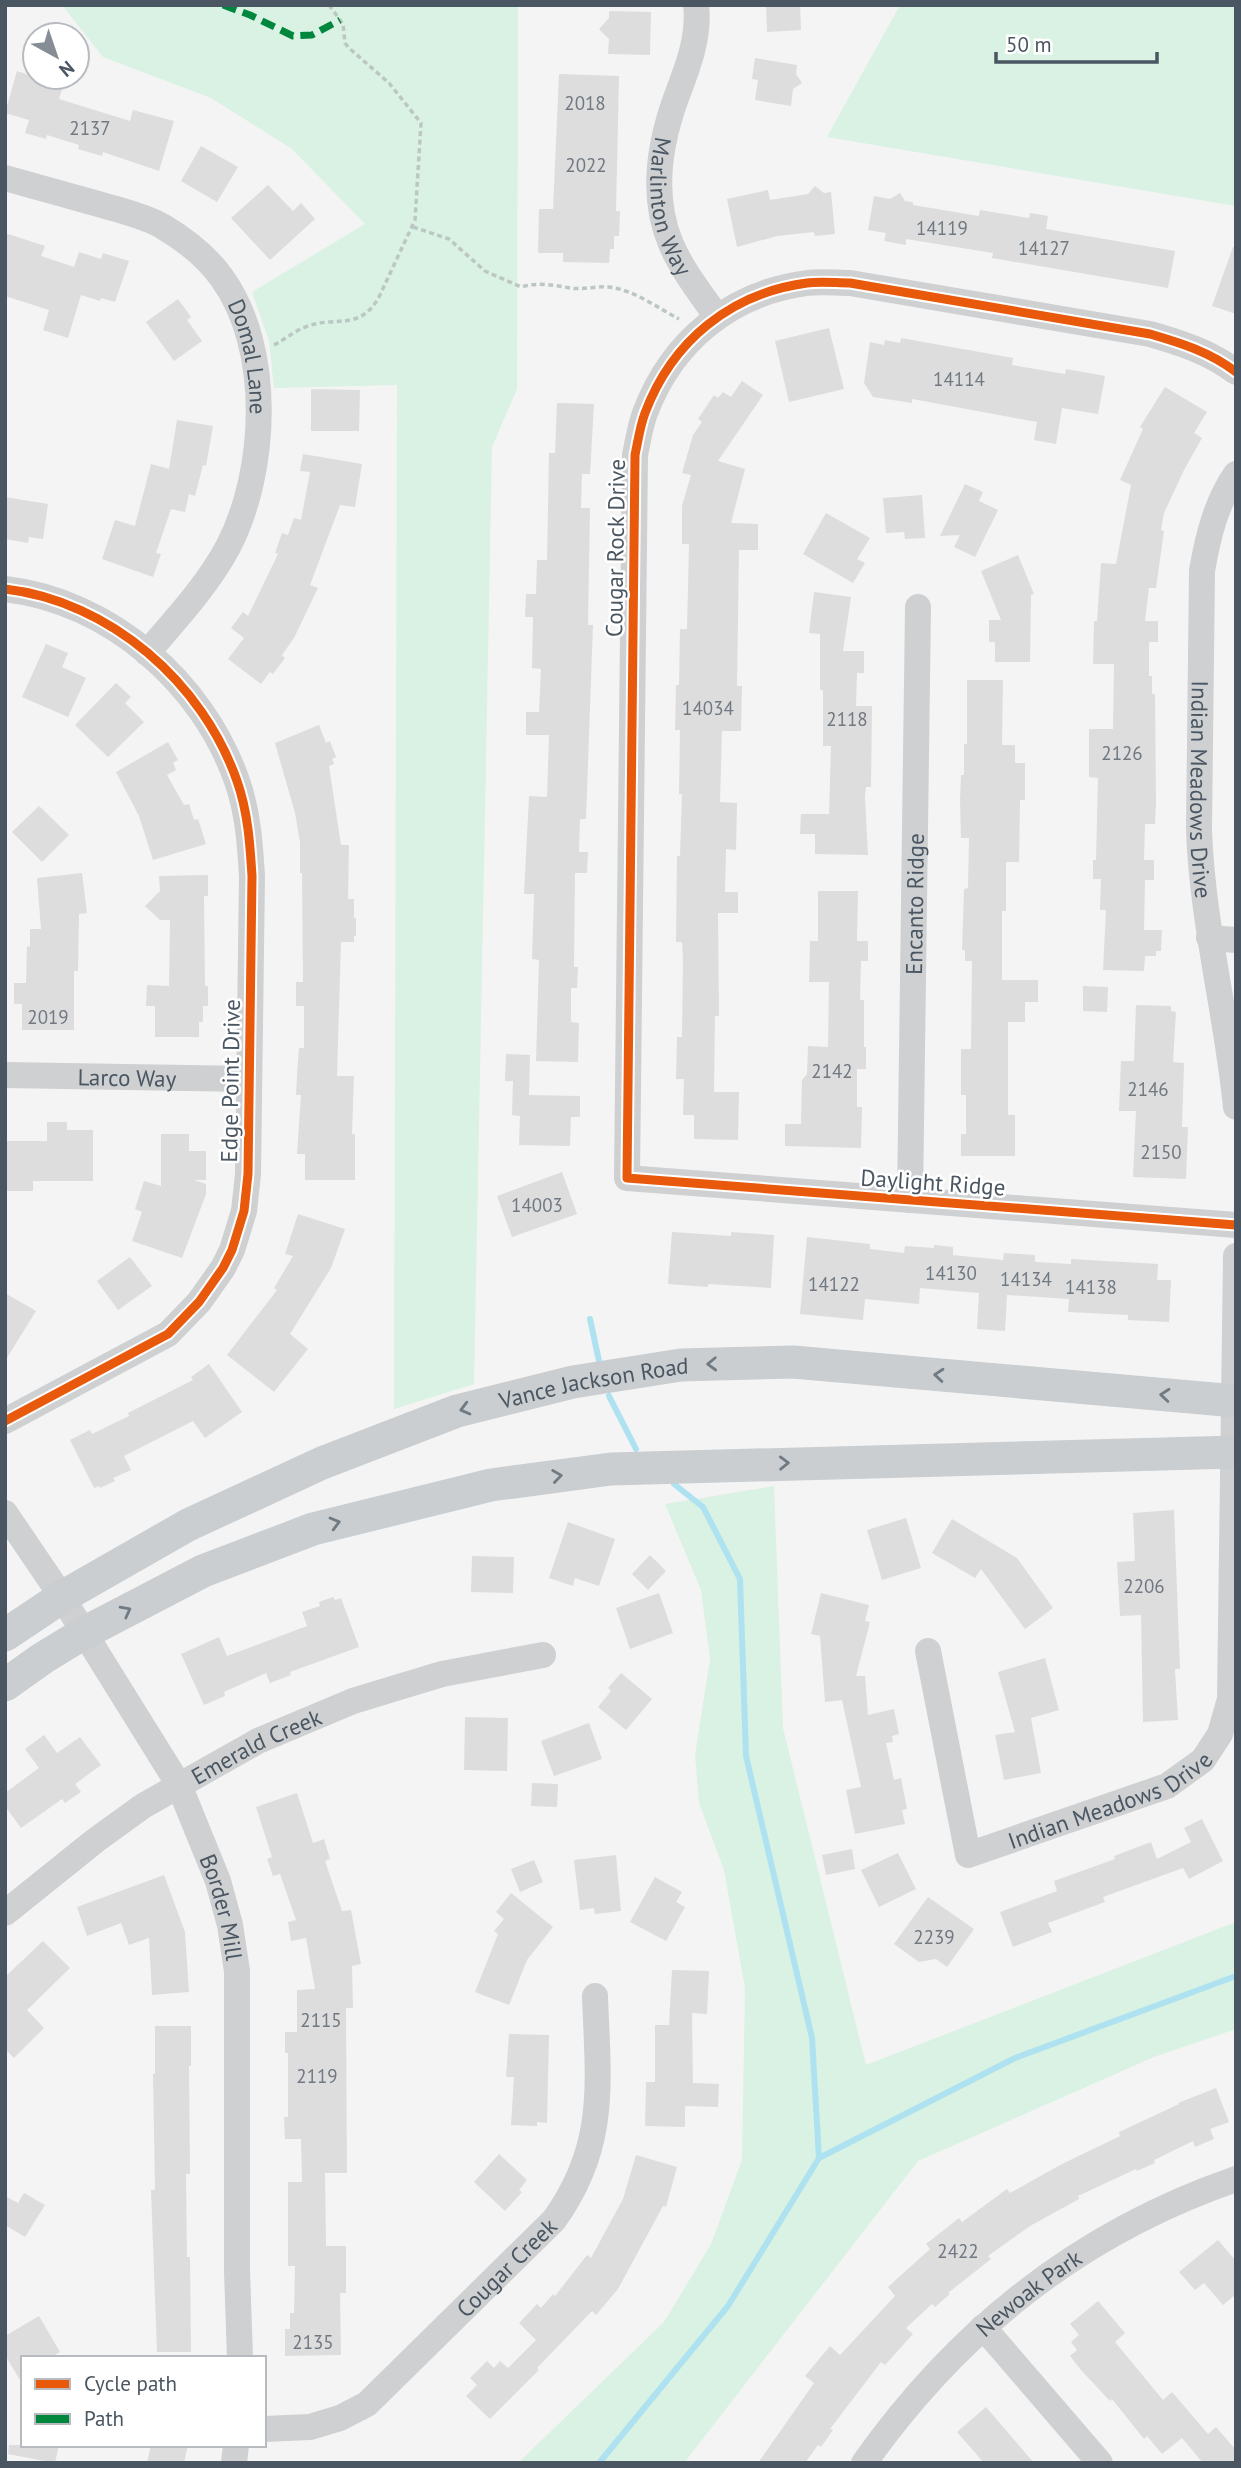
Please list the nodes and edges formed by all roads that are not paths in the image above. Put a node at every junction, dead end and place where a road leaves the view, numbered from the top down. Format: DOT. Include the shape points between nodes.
graph roads {
  1 [pos="696,5"];
  2 [pos="5,178"];
  3 [pos="708,323"];
  4 [pos="1236,372"];
  5 [pos="1236,474"];
  6 [pos="5,589"];
  7 [pos="918,607"];
  8 [pos="148,653"];
  9 [pos="1209,938"];
  10 [pos="1236,940"];
  11 [pos="5,1075"];
  12 [pos="248,1079"];
  13 [pos="1236,1107"];
  14 [pos="626,1178"];
  15 [pos="910,1200"];
  16 [pos="1236,1225"];
  17 [pos="1236,1256"];
  18 [pos="1235,1401"];
  19 [pos="5,1420"];
  20 [pos="1234,1451"];
  21 [pos="5,1513"];
  22 [pos="62,1597"];
  23 [pos="1233,1624"];
  24 [pos="84,1633"];
  25 [pos="5,1635"];
  26 [pos="928,1651"];
  27 [pos="543,1655"];
  28 [pos="5,1685"];
  29 [pos="179,1784"];
  30 [pos="5,1913"];
  31 [pos="595,1996"];
  32 [pos="1236,2179"];
  33 [pos="984,2327"];
  34 [pos="240,2356"];
  35 [pos="266,2429"];
  36 [pos="864,2463"];
  37 [pos="1100,2463"];
  1 -- 3 [label="street, Marlinton Way" via="692,55 665,129 658,172 671,244 695,286"];
  2 -- 8 [label="street, Domal Lane" via="161,225 198,252 222,278 242,315 254,355 259,406 247,496 228,547 198,593"];
  3 -- 4 [label="street, Cougar Rock Drive" via="769,291 809,283 850,283 1150,334 1206,353"];
  3 -- 14 [label="street, Cougar Rock Drive" via="661,378 644,415 635,455"];
  5 -- 9 [label="street, Indian Meadows Drive" via="1218,506 1202,571 1199,829"];
  6 -- 8 [label="street, Edge Point Drive" via="60,601 103,621"];
  7 -- 15 [label="street, Encanto Ridge"];
  8 -- 12 [label="street, Edge Point Drive" via="188,692 214,729 237,781 249,831"];
  9 -- 10 [label="street"];
  9 -- 13 [label="street, Indian Meadows Drive"];
  11 -- 12 [label="street, Larco Way"];
  12 -- 19 [label="street, Edge Point Drive" via="244,1210 232,1250 212,1286 168,1334"];
  14 -- 15 [label="street, Daylight Ridge"];
  15 -- 16 [label="street, Daylight Ridge"];
  17 -- 18 [label="street, Indian Meadows Drive"];
  18 -- 20 [label="street, Indian Meadows Drive"];
  18 -- 22 [label="main road, Vance Jackson Road, one-way" via="793,1362 681,1365 573,1382 457,1411 322,1462 187,1525"];
  20 -- 23 [label="street, Indian Meadows Drive"];
  24 -- 20 [label="main road, one-way" via="202,1571 313,1529 491,1485 625,1468"];
  21 -- 22 [label="street, Border Mill"];
  22 -- 24 [label="street, Border Mill"];
  22 -- 25 [label="main road, Vance Jackson Road"];
  23 -- 26 [label="street, Indian Meadows Drive" via="1230,1699 1220,1734 1203,1760 1167,1786 968,1854"];
  24 -- 28 [label="main road"];
  24 -- 29 [label="street, Border Mill"];
  27 -- 29 [label="street, Emerald Creek" via="442,1674 353,1701 258,1741"];
  29 -- 30 [label="street, Emerald Creek" via="96,1840"];
  29 -- 34 [label="street, Border Mill" via="218,1881 237,1971"];
  31 -- 35 [label="street, Cougar Creek" via="598,2098 591,2147 576,2186 554,2220 367,2404 310,2427"];
  32 -- 33 [label="street, Newoak Park" via="1186,2196 1117,2230 1052,2271"];
  33 -- 36 [label="street, Newoak Park" via="932,2378"];
  33 -- 37 [label="street"];
}
